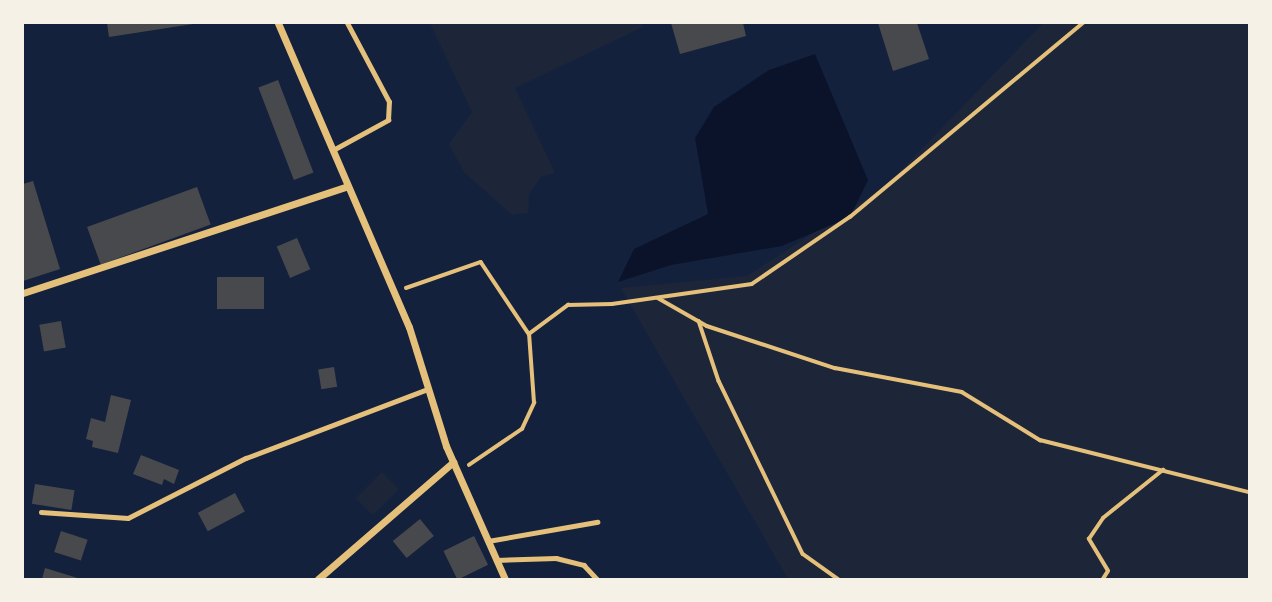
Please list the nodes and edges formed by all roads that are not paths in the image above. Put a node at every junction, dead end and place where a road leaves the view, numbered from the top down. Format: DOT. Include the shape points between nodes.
graph roads {
  1 [pos="278,23"];
  2 [pos="347,23"];
  3 [pos="332,150"];
  4 [pos="348,186"];
  5 [pos="23,293"];
  6 [pos="428,389"];
  7 [pos="453,462"];
  8 [pos="41,512"];
  9 [pos="597,522"];
  10 [pos="487,541"];
  11 [pos="496,560"];
  12 [pos="318,579"];
  13 [pos="505,579"];
  14 [pos="597,579"];
  1 -- 3 [label="street"];
  2 -- 3 [label="lane" via="389,102 388,120"];
  3 -- 4 [label="street"];
  4 -- 5 [label="street"];
  4 -- 6 [label="street" via="394,292"];
  6 -- 7 [label="street"];
  6 -- 8 [label="lane" via="246,458 128,519"];
  7 -- 10 [label="street"];
  7 -- 12 [label="street"];
  9 -- 10 [label="lane"];
  10 -- 11 [label="street"];
  11 -- 13 [label="street"];
  11 -- 14 [label="lane" via="555,558 584,565"];
}
